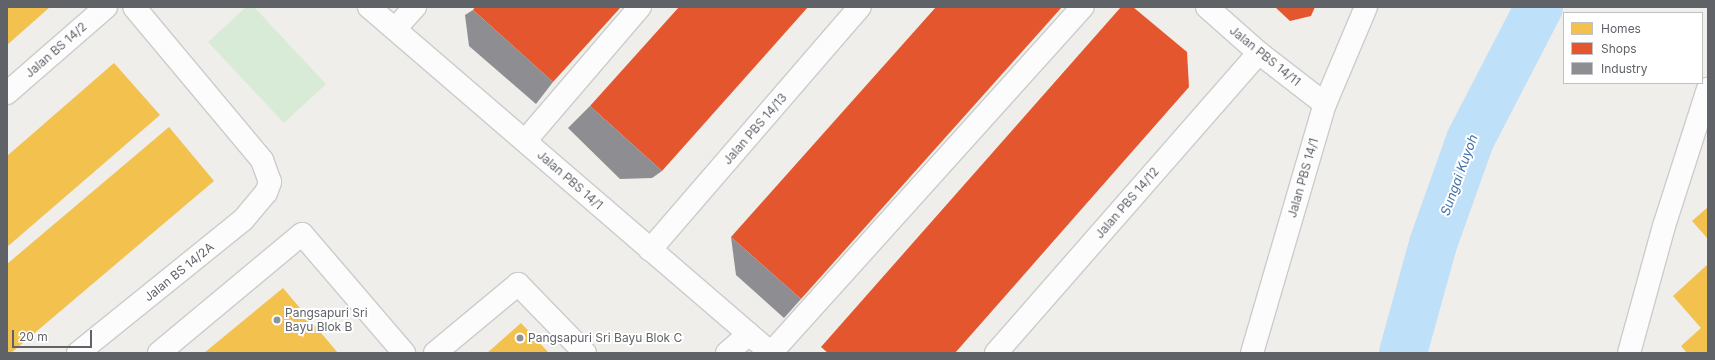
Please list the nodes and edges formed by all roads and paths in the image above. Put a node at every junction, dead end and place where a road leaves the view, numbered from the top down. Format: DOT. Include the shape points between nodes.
graph roads {
  1 [pos="106,7"];
  2 [pos="134,7"];
  3 [pos="369,7"];
  4 [pos="415,7"];
  5 [pos="640,7"];
  6 [pos="860,7"];
  7 [pos="1083,7"];
  8 [pos="1207,7"];
  9 [pos="1366,7"];
  10 [pos="395,29"];
  11 [pos="1259,53"];
  12 [pos="1708,89"];
  13 [pos="7,93"];
  14 [pos="1325,104"];
  15 [pos="525,141"];
  16 [pos="650,250"];
  17 [pos="749,334"];
  18 [pos="78,353"];
  19 [pos="159,353"];
  20 [pos="404,353"];
  21 [pos="435,353"];
  22 [pos="585,353"];
  23 [pos="727,353"];
  24 [pos="771,353"];
  25 [pos="996,353"];
  26 [pos="1252,353"];
  27 [pos="1630,353"];
  1 -- 13 [label="street, Jalan BS 14/2"];
  2 -- 18 [label="street, Jalan BS 14/2A" via="262,160 270,182 266,193 243,220"];
  3 -- 10 [label="street, Jalan PBS 14/1"];
  4 -- 10 [label="street"];
  5 -- 15 [label="street"];
  6 -- 16 [label="street, Jalan PBS 14/13"];
  7 -- 24 [label="street"];
  8 -- 11 [label="street, Jalan PBS 14/11"];
  9 -- 14 [label="street, Jalan PBS 14/1"];
  10 -- 15 [label="street, Jalan PBS 14/1"];
  11 -- 14 [label="street, Jalan PBS 14/11"];
  11 -- 25 [label="street, Jalan PBS 14/12"];
  12 -- 27 [label="street" via="1664,226"];
  14 -- 26 [label="street, Jalan PBS 14/1"];
  15 -- 16 [label="street, Jalan PBS 14/1"];
  16 -- 17 [label="street, Jalan PBS 14/1"];
  17 -- 23 [label="street"];
  17 -- 24 [label="street, Jalan PBS 14/1"];
  19 -- 20 [label="street" via="302,234"];
  21 -- 22 [label="street" via="518,284"];
}
